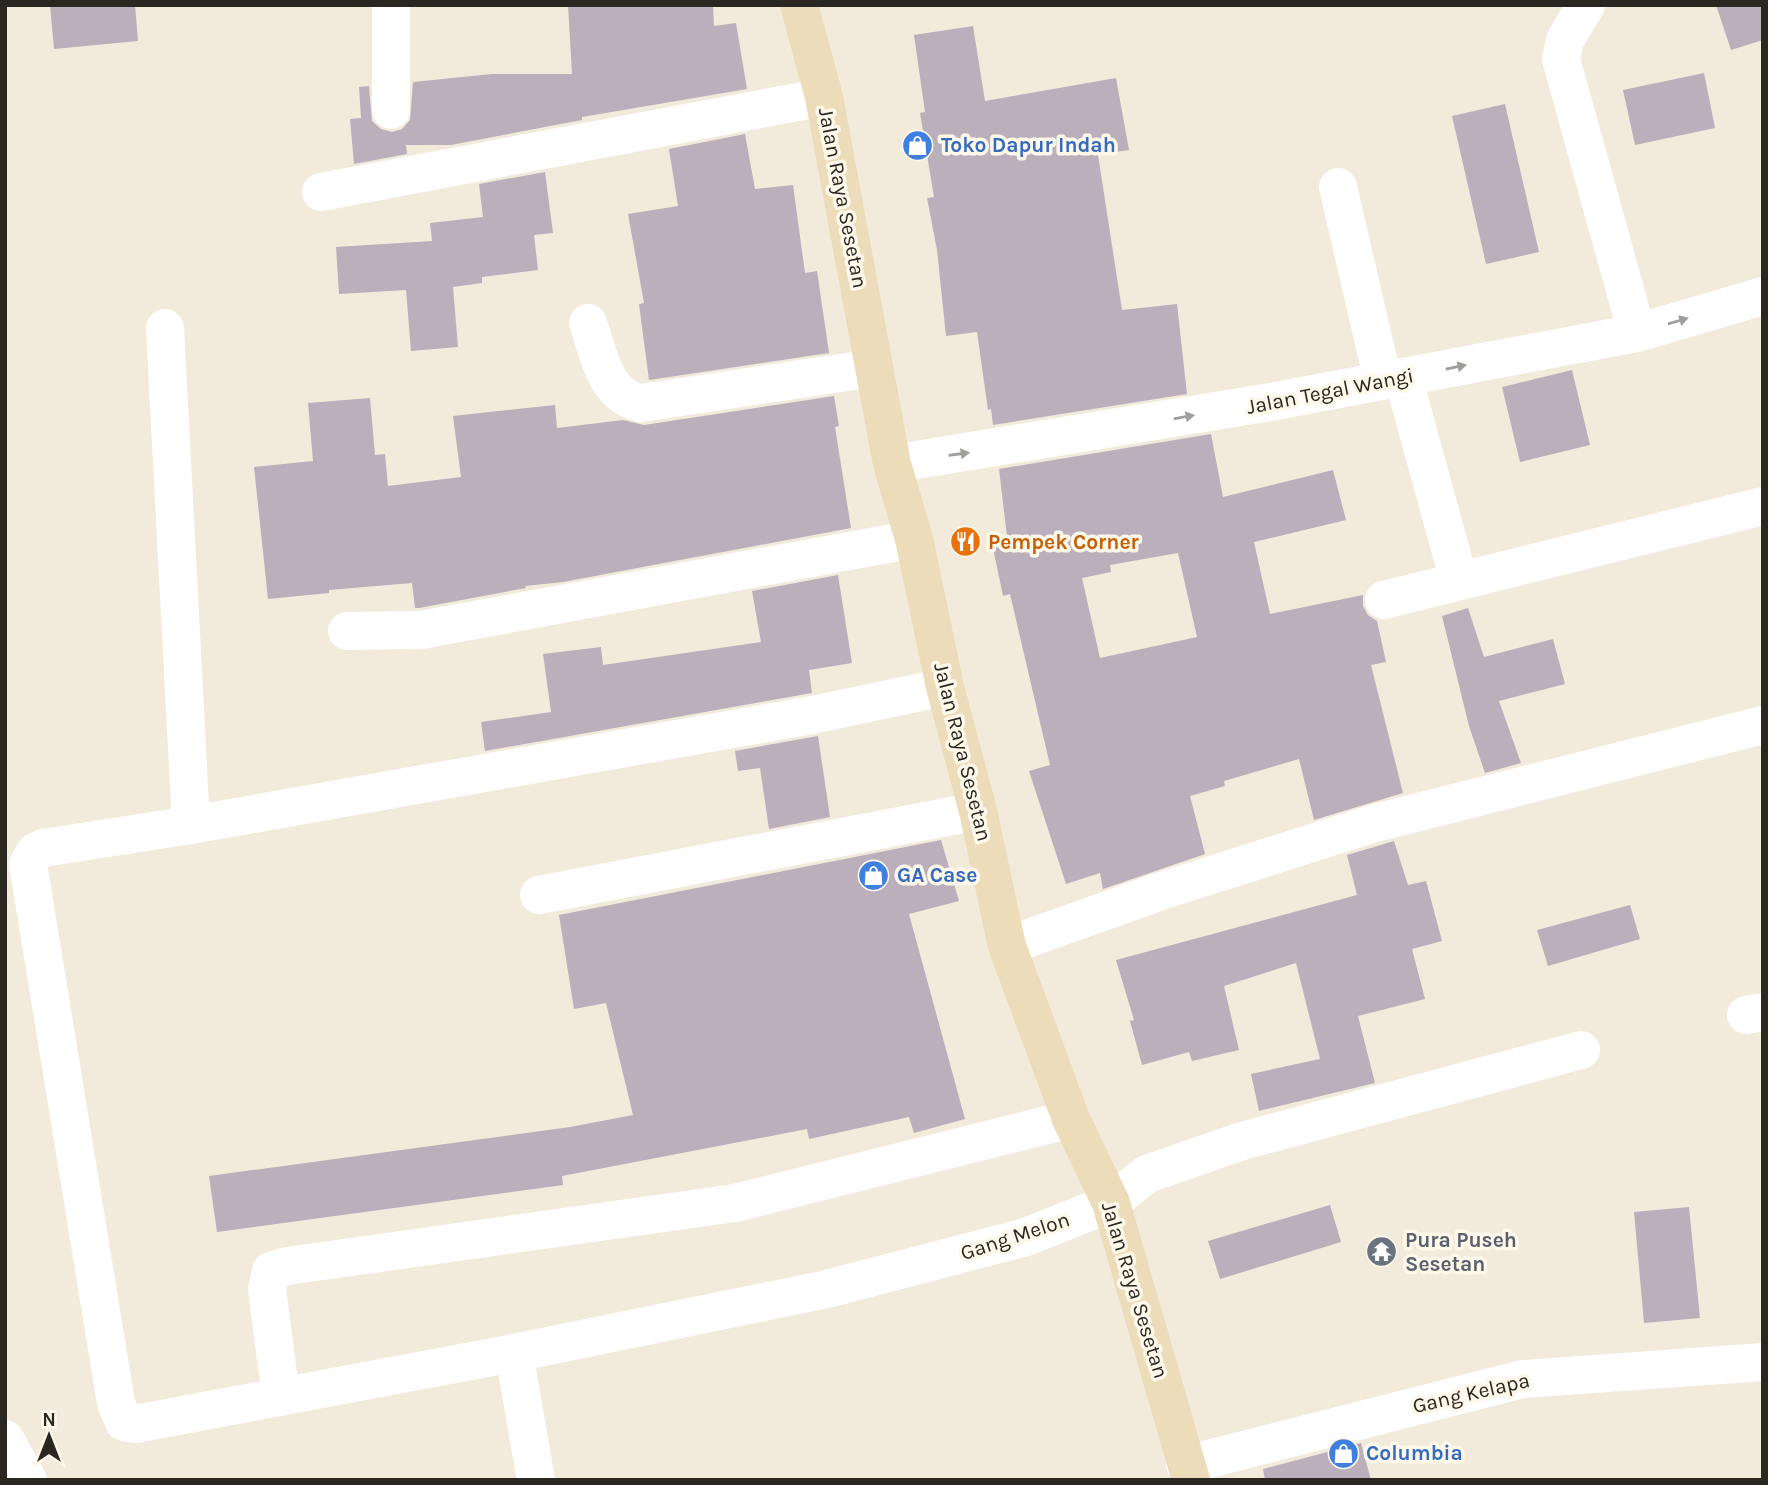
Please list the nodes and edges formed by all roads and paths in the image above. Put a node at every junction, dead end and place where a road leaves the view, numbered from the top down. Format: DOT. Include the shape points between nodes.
graph roads {
  1 [pos="391,5"];
  2 [pos="799,5"];
  3 [pos="1586,5"];
  4 [pos="824,97"];
  5 [pos="391,110"];
  6 [pos="1338,187"];
  7 [pos="321,192"];
  8 [pos="1763,296"];
  9 [pos="588,323"];
  10 [pos="165,328"];
  11 [pos="1637,333"];
  12 [pos="874,368"];
  13 [pos="1393,379"];
  14 [pos="892,464"];
  15 [pos="1763,506"];
  16 [pos="914,539"];
  17 [pos="1459,581"];
  18 [pos="1384,600"];
  19 [pos="347,631"];
  20 [pos="945,687"];
  21 [pos="1760,736"];
  22 [pos="978,811"];
  23 [pos="191,825"];
  24 [pos="539,895"];
  25 [pos="1007,946"];
  26 [pos="1581,1050"];
  27 [pos="1070,1119"];
  28 [pos="1111,1203"];
  29 [pos="514,1353"];
  30 [pos="1763,1362"];
  31 [pos="281,1397"];
  32 [pos="5,1439"];
  33 [pos="1188,1473"];
  34 [pos="28,1480"];
  35 [pos="536,1480"];
  1 -- 5 [label="street"];
  2 -- 4 [label="main road, Jalan Raya Sesetan"];
  3 -- 11 [label="street" via="1565,40 1561,58"];
  4 -- 7 [label="street"];
  4 -- 12 [label="main road, Jalan Raya Sesetan"];
  6 -- 13 [label="street"];
  11 -- 8 [label="street, Jalan Tegal Wangi, one-way"];
  9 -- 12 [label="street" via="609,382 625,400 641,403"];
  10 -- 23 [label="street"];
  13 -- 11 [label="street, Jalan Tegal Wangi, one-way"];
  12 -- 14 [label="main road, Jalan Raya Sesetan"];
  14 -- 13 [label="street, Jalan Tegal Wangi, one-way"];
  13 -- 17 [label="street"];
  14 -- 16 [label="main road, Jalan Raya Sesetan"];
  15 -- 17 [label="street"];
  16 -- 19 [label="street" via="421,630"];
  16 -- 20 [label="main road, Jalan Raya Sesetan"];
  17 -- 18 [label="street"];
  20 -- 22 [label="main road, Jalan Raya Sesetan"];
  20 -- 23 [label="street" via="812,715"];
  21 -- 25 [label="street" via="1376,823"];
  22 -- 24 [label="street"];
  22 -- 25 [label="main road, Jalan Raya Sesetan"];
  23 -- 31 [label="street, Gang Melon" via="43,848 28,864 31,886 120,1414 124,1422 135,1424"];
  25 -- 27 [label="main road, Jalan Raya Sesetan"];
  26 -- 28 [label="street, Gang Melon" via="1242,1141 1147,1174"];
  27 -- 28 [label="main road, Jalan Raya Sesetan"];
  27 -- 31 [label="street" via="735,1203 271,1271 267,1290"];
  28 -- 29 [label="street, Gang Melon" via="1026,1237 827,1290"];
  28 -- 33 [label="main road, Jalan Raya Sesetan"];
  29 -- 31 [label="street, Gang Melon"];
  29 -- 35 [label="street"];
  30 -- 33 [label="street, Gang Kelapa" via="1523,1378"];
  32 -- 34 [label="street"];
}
